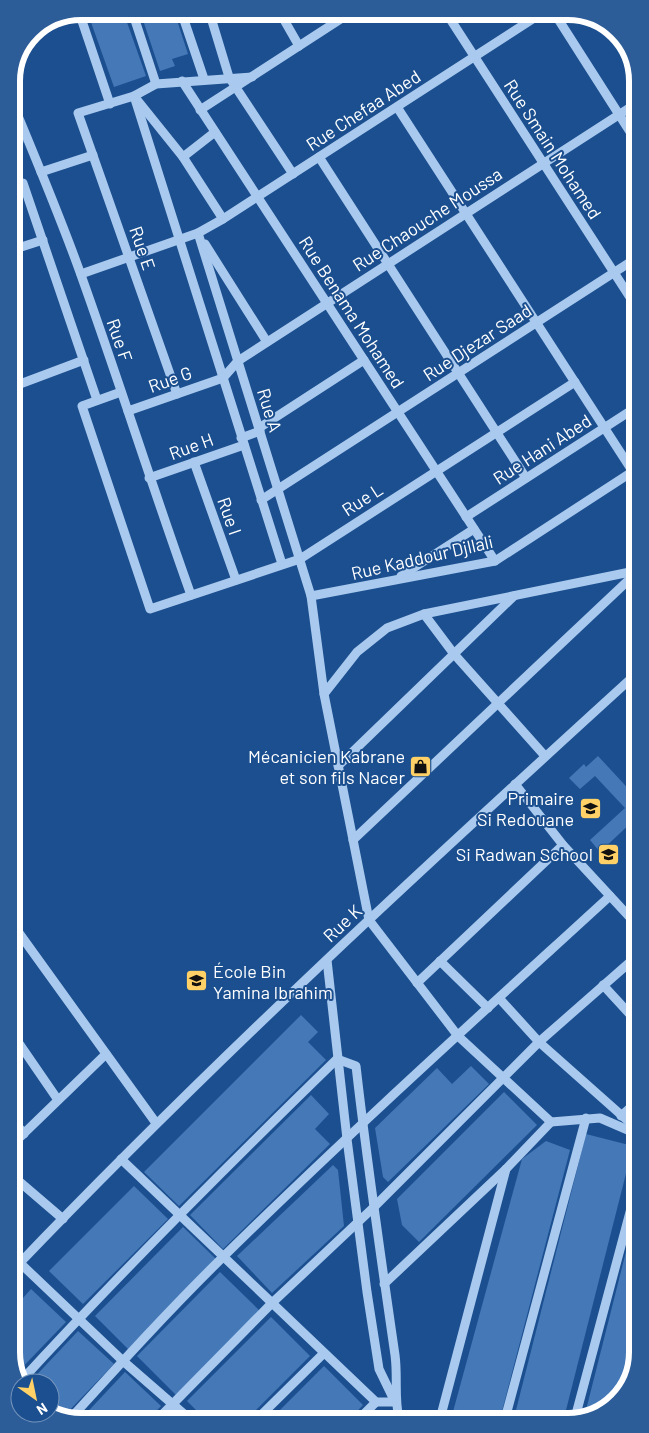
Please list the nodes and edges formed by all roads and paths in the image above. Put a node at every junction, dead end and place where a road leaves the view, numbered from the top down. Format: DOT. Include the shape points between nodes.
graph roads {
  1 [pos="82,20"];
  2 [pos="135,20"];
  3 [pos="184,20"];
  4 [pos="212,20"];
  5 [pos="284,20"];
  6 [pos="339,20"];
  7 [pos="451,20"];
  8 [pos="531,20"];
  9 [pos="559,20"];
  10 [pos="299,46"];
  11 [pos="474,57"];
  12 [pos="229,77"];
  13 [pos="252,77"];
  14 [pos="204,79"];
  15 [pos="182,81"];
  16 [pos="156,84"];
  17 [pos="237,86"];
  18 [pos="134,96"];
  19 [pos="110,104"];
  20 [pos="397,107"];
  21 [pos="629,108"];
  22 [pos="200,110"];
  23 [pos="619,115"];
  24 [pos="20,118"];
  25 [pos="629,130"];
  26 [pos="215,132"];
  27 [pos="93,155"];
  28 [pos="183,157"];
  29 [pos="319,157"];
  30 [pos="543,164"];
  31 [pos="41,172"];
  32 [pos="293,174"];
  33 [pos="23,183"];
  34 [pos="258,197"];
  35 [pos="466,214"];
  36 [pos="223,219"];
  37 [pos="198,233"];
  38 [pos="43,240"];
  39 [pos="179,240"];
  40 [pos="20,247"];
  41 [pos="129,258"];
  42 [pos="629,262"];
  43 [pos="388,264"];
  44 [pos="614,272"];
  45 [pos="81,274"];
  46 [pos="629,296"];
  47 [pos="327,304"];
  48 [pos="536,322"];
  49 [pos="268,342"];
  50 [pos="84,360"];
  51 [pos="364,360"];
  52 [pos="238,361"];
  53 [pos="458,373"];
  54 [pos="223,378"];
  55 [pos="575,382"];
  56 [pos="20,384"];
  57 [pos="121,392"];
  58 [pos="177,394"];
  59 [pos="97,400"];
  60 [pos="128,411"];
  61 [pos="398,412"];
  62 [pos="629,412"];
  63 [pos="604,427"];
  64 [pos="260,430"];
  65 [pos="497,432"];
  66 [pos="243,441"];
  67 [pos="194,462"];
  68 [pos="629,464"];
  69 [pos="436,471"];
  70 [pos="629,474"];
  71 [pos="149,478"];
  72 [pos="526,478"];
  73 [pos="277,490"];
  74 [pos="261,500"];
  75 [pos="466,517"];
  76 [pos="474,529"];
  77 [pos="300,559"];
  78 [pos="495,561"];
  79 [pos="282,564"];
  80 [pos="629,574"];
  81 [pos="236,580"];
  82 [pos="629,580"];
  83 [pos="393,582"];
  84 [pos="191,595"];
  85 [pos="311,596"];
  86 [pos="515,596"];
  87 [pos="424,614"];
  88 [pos="454,654"];
  89 [pos="629,680"];
  90 [pos="324,694"];
  91 [pos="499,703"];
  92 [pos="545,756"];
  93 [pos="338,766"];
  94 [pos="515,784"];
  95 [pos="353,840"];
  96 [pos="563,845"];
  97 [pos="610,896"];
  98 [pos="629,916"];
  99 [pos="369,920"];
  100 [pos="20,934"];
  101 [pos="327,960"];
  102 [pos="440,961"];
  103 [pos="629,963"];
  104 [pos="417,983"];
  105 [pos="603,985"];
  106 [pos="499,998"];
  107 [pos="488,1008"];
  108 [pos="629,1013"];
  109 [pos="458,1036"];
  110 [pos="539,1042"];
  111 [pos="20,1045"];
  112 [pos="106,1054"];
  113 [pos="337,1059"];
  114 [pos="505,1078"];
  115 [pos="58,1100"];
  116 [pos="629,1109"];
  117 [pos="621,1116"];
  118 [pos="586,1118"];
  119 [pos="551,1122"];
  120 [pos="629,1122"];
  121 [pos="156,1123"];
  122 [pos="363,1124"];
  123 [pos="20,1129"];
  124 [pos="629,1131"];
  125 [pos="24,1134"];
  126 [pos="20,1138"];
  127 [pos="347,1139"];
  128 [pos="122,1159"];
  129 [pos="506,1169"];
  130 [pos="20,1182"];
  131 [pos="373,1208"];
  132 [pos="178,1216"];
  133 [pos="629,1216"];
  134 [pos="63,1219"];
  135 [pos="359,1222"];
  136 [pos="223,1257"];
  137 [pos="20,1263"];
  138 [pos="20,1269"];
  139 [pos="384,1284"];
  140 [pos="272,1303"];
  141 [pos="78,1319"];
  142 [pos="324,1353"];
  143 [pos="123,1361"];
  144 [pos="28,1373"];
  145 [pos="376,1402"];
  146 [pos="395,1402"];
  147 [pos="173,1404"];
  148 [pos="577,1412"];
  149 [pos="76,1413"];
  150 [pos="164,1413"];
  151 [pos="183,1413"];
  152 [pos="263,1413"];
  153 [pos="365,1413"];
  154 [pos="398,1413"];
  155 [pos="442,1413"];
  156 [pos="506,1413"];
  1 -- 19 [label="street"];
  2 -- 16 [label="street"];
  3 -- 14 [label="street"];
  4 -- 12 [label="street"];
  5 -- 10 [label="street"];
  6 -- 10 [label="street"];
  7 -- 11 [label="street, Rue Smain Mohamed"];
  8 -- 11 [label="street, Rue Chefaa Abed"];
  9 -- 23 [label="street"];
  10 -- 13 [label="street"];
  11 -- 20 [label="street, Rue Chefaa Abed"];
  11 -- 30 [label="street, Rue Smain Mohamed"];
  12 -- 13 [label="street"];
  12 -- 14 [label="street"];
  12 -- 17 [label="street"];
  13 -- 17 [label="street"];
  14 -- 15 [label="street"];
  15 -- 16 [label="street"];
  15 -- 22 [label="street, Rue Benama Mohamed"];
  16 -- 18 [label="street"];
  17 -- 22 [label="street"];
  17 -- 32 [label="street"];
  18 -- 19 [label="street"];
  18 -- 28 [label="street"];
  18 -- 39 [label="street"];
  19 -- 27 [label="street, Rue E" via="78,113"];
  20 -- 29 [label="street, Rue Chefaa Abed"];
  20 -- 35 [label="street"];
  21 -- 23 [label="street, Rue Chaouche Moussa"];
  22 -- 26 [label="street, Rue Benama Mohamed"];
  23 -- 25 [label="street"];
  23 -- 30 [label="street, Rue Chaouche Moussa"];
  24 -- 31 [label="street, Rue F"];
  26 -- 28 [label="street"];
  26 -- 34 [label="street, Rue Benama Mohamed"];
  27 -- 31 [label="street"];
  27 -- 41 [label="street, Rue E"];
  28 -- 36 [label="street"];
  29 -- 32 [label="street, Rue Chefaa Abed"];
  29 -- 43 [label="street"];
  30 -- 35 [label="street, Rue Chaouche Moussa"];
  30 -- 44 [label="street, Rue Smain Mohamed"];
  31 -- 45 [label="street, Rue F"];
  32 -- 34 [label="street, Rue Chefaa Abed"];
  33 -- 38 [label="street"];
  34 -- 36 [label="street, Rue Chefaa Abed"];
  34 -- 47 [label="street, Rue Benama Mohamed"];
  35 -- 43 [label="street, Rue Chaouche Moussa"];
  35 -- 48 [label="street"];
  36 -- 37 [label="street, Rue Chefaa Abed"];
  37 -- 39 [label="street, Rue Chefaa Abed"];
  37 -- 49 [label="street"];
  37 -- 52 [label="street, Rue A"];
  38 -- 40 [label="street"];
  38 -- 50 [label="street"];
  39 -- 41 [label="street, Rue Chefaa Abed"];
  39 -- 54 [label="street"];
  41 -- 45 [label="street, Rue Chefaa Abed"];
  41 -- 58 [label="street, Rue E"];
  42 -- 44 [label="street, Rue Djezar Saad"];
  43 -- 47 [label="street, Rue Chaouche Moussa"];
  43 -- 53 [label="street"];
  44 -- 46 [label="street, Rue Smain Mohamed"];
  44 -- 48 [label="street, Rue Djezar Saad"];
  45 -- 57 [label="street, Rue F"];
  47 -- 49 [label="street, Rue Chaouche Moussa"];
  47 -- 51 [label="street, Rue Benama Mohamed"];
  48 -- 53 [label="street, Rue Djezar Saad"];
  48 -- 55 [label="street"];
  49 -- 52 [label="street, Rue Chaouche Moussa"];
  50 -- 56 [label="street"];
  50 -- 59 [label="street"];
  51 -- 61 [label="street, Rue Benama Mohamed"];
  51 -- 64 [label="street, Rue H"];
  52 -- 54 [label="street, Rue Chaouche Moussa"];
  52 -- 64 [label="street, Rue A"];
  53 -- 61 [label="street, Rue Djezar Saad"];
  53 -- 65 [label="street"];
  54 -- 58 [label="street, Rue G"];
  54 -- 66 [label="street"];
  55 -- 63 [label="street"];
  55 -- 65 [label="street, Rue L"];
  57 -- 59 [label="street"];
  57 -- 60 [label="street, Rue F"];
  58 -- 60 [label="street, Rue G"];
  59 -- 84 [label="street, Rue L" via="82,406 150,609"];
  60 -- 71 [label="street, Rue F"];
  61 -- 69 [label="street, Rue Benama Mohamed"];
  61 -- 73 [label="street, Rue Djezar Saad"];
  62 -- 63 [label="street, Rue Hani Abed"];
  63 -- 68 [label="street"];
  63 -- 72 [label="street, Rue Hani Abed"];
  64 -- 66 [label="street, Rue H"];
  64 -- 73 [label="street, Rue A"];
  65 -- 69 [label="street, Rue L"];
  65 -- 72 [label="street"];
  66 -- 67 [label="street, Rue H"];
  66 -- 74 [label="street"];
  67 -- 71 [label="street, Rue H"];
  67 -- 81 [label="street, Rue I"];
  69 -- 75 [label="street, Rue Benama Mohamed"];
  69 -- 77 [label="street, Rue L"];
  70 -- 78 [label="street, Rue Kaddour Djllali"];
  71 -- 84 [label="street, Rue F"];
  72 -- 75 [label="street, Rue Hani Abed"];
  73 -- 74 [label="street, Rue Djezar Saad"];
  73 -- 77 [label="street, Rue A"];
  74 -- 79 [label="street"];
  75 -- 76 [label="street, Rue Benama Mohamed"];
  76 -- 78 [label="street, Rue Benama Mohamed"];
  76 -- 83 [label="street"];
  77 -- 79 [label="street, Rue L"];
  77 -- 85 [label="street, Rue A"];
  78 -- 83 [label="street, Rue Kaddour Djllali"];
  79 -- 81 [label="street, Rue L"];
  80 -- 86 [label="street"];
  81 -- 84 [label="street, Rue L"];
  82 -- 91 [label="street"];
  83 -- 85 [label="street, Rue Kaddour Djllali"];
  85 -- 90 [label="street, Rue A"];
  86 -- 87 [label="street"];
  86 -- 88 [label="street"];
  87 -- 88 [label="street"];
  87 -- 90 [label="street" via="387,628 357,652"];
  88 -- 91 [label="street"];
  88 -- 93 [label="street"];
  89 -- 92 [label="street, Rue K"];
  90 -- 93 [label="street, Rue A"];
  91 -- 92 [label="street"];
  91 -- 95 [label="street"];
  92 -- 94 [label="street, Rue K"];
  93 -- 95 [label="street, Rue A"];
  94 -- 96 [label="street"];
  94 -- 99 [label="street, Rue K"];
  95 -- 99 [label="street, Rue A"];
  96 -- 97 [label="street"];
  96 -- 102 [label="street"];
  97 -- 98 [label="street"];
  97 -- 106 [label="street"];
  99 -- 101 [label="street, Rue K"];
  99 -- 104 [label="street"];
  100 -- 112 [label="street"];
  101 -- 113 [label="street"];
  101 -- 121 [label="street, Rue K"];
  102 -- 104 [label="street"];
  102 -- 107 [label="street"];
  103 -- 105 [label="street"];
  104 -- 109 [label="street"];
  105 -- 108 [label="street"];
  105 -- 110 [label="street"];
  106 -- 107 [label="street"];
  106 -- 110 [label="street"];
  107 -- 109 [label="street"];
  109 -- 114 [label="street"];
  109 -- 122 [label="street"];
  110 -- 114 [label="street"];
  110 -- 117 [label="street"];
  111 -- 115 [label="street"];
  112 -- 115 [label="street"];
  112 -- 121 [label="street"];
  113 -- 122 [label="street" via="356,1066"];
  113 -- 127 [label="street"];
  113 -- 132 [label="street"];
  114 -- 119 [label="street"];
  114 -- 131 [label="street"];
  115 -- 125 [label="street"];
  116 -- 117 [label="street"];
  117 -- 120 [label="street"];
  118 -- 119 [label="street"];
  118 -- 124 [label="street" via="600,1118"];
  118 -- 156 [label="street"];
  119 -- 129 [label="street"];
  121 -- 128 [label="street, Rue K"];
  122 -- 127 [label="street"];
  122 -- 131 [label="street"];
  123 -- 125 [label="street"];
  125 -- 126 [label="street"];
  127 -- 135 [label="street"];
  127 -- 136 [label="street"];
  128 -- 132 [label="street"];
  128 -- 134 [label="street, Rue K"];
  129 -- 139 [label="street"];
  129 -- 155 [label="street"];
  130 -- 134 [label="street"];
  131 -- 135 [label="street"];
  131 -- 139 [label="street"];
  132 -- 136 [label="street"];
  132 -- 141 [label="street"];
  133 -- 148 [label="street"];
  134 -- 137 [label="street, Rue K"];
  135 -- 140 [label="street"];
  135 -- 146 [label="street" via="379,1369"];
  136 -- 140 [label="street"];
  136 -- 143 [label="street"];
  138 -- 141 [label="street"];
  139 -- 146 [label="street" via="396,1362"];
  140 -- 142 [label="street"];
  140 -- 147 [label="street"];
  141 -- 143 [label="street"];
  141 -- 144 [label="street"];
  142 -- 145 [label="street"];
  142 -- 152 [label="street"];
  143 -- 147 [label="street"];
  143 -- 149 [label="street"];
  145 -- 146 [label="street"];
  145 -- 153 [label="street"];
  146 -- 154 [label="street"];
  147 -- 150 [label="street"];
  147 -- 151 [label="street"];
}
